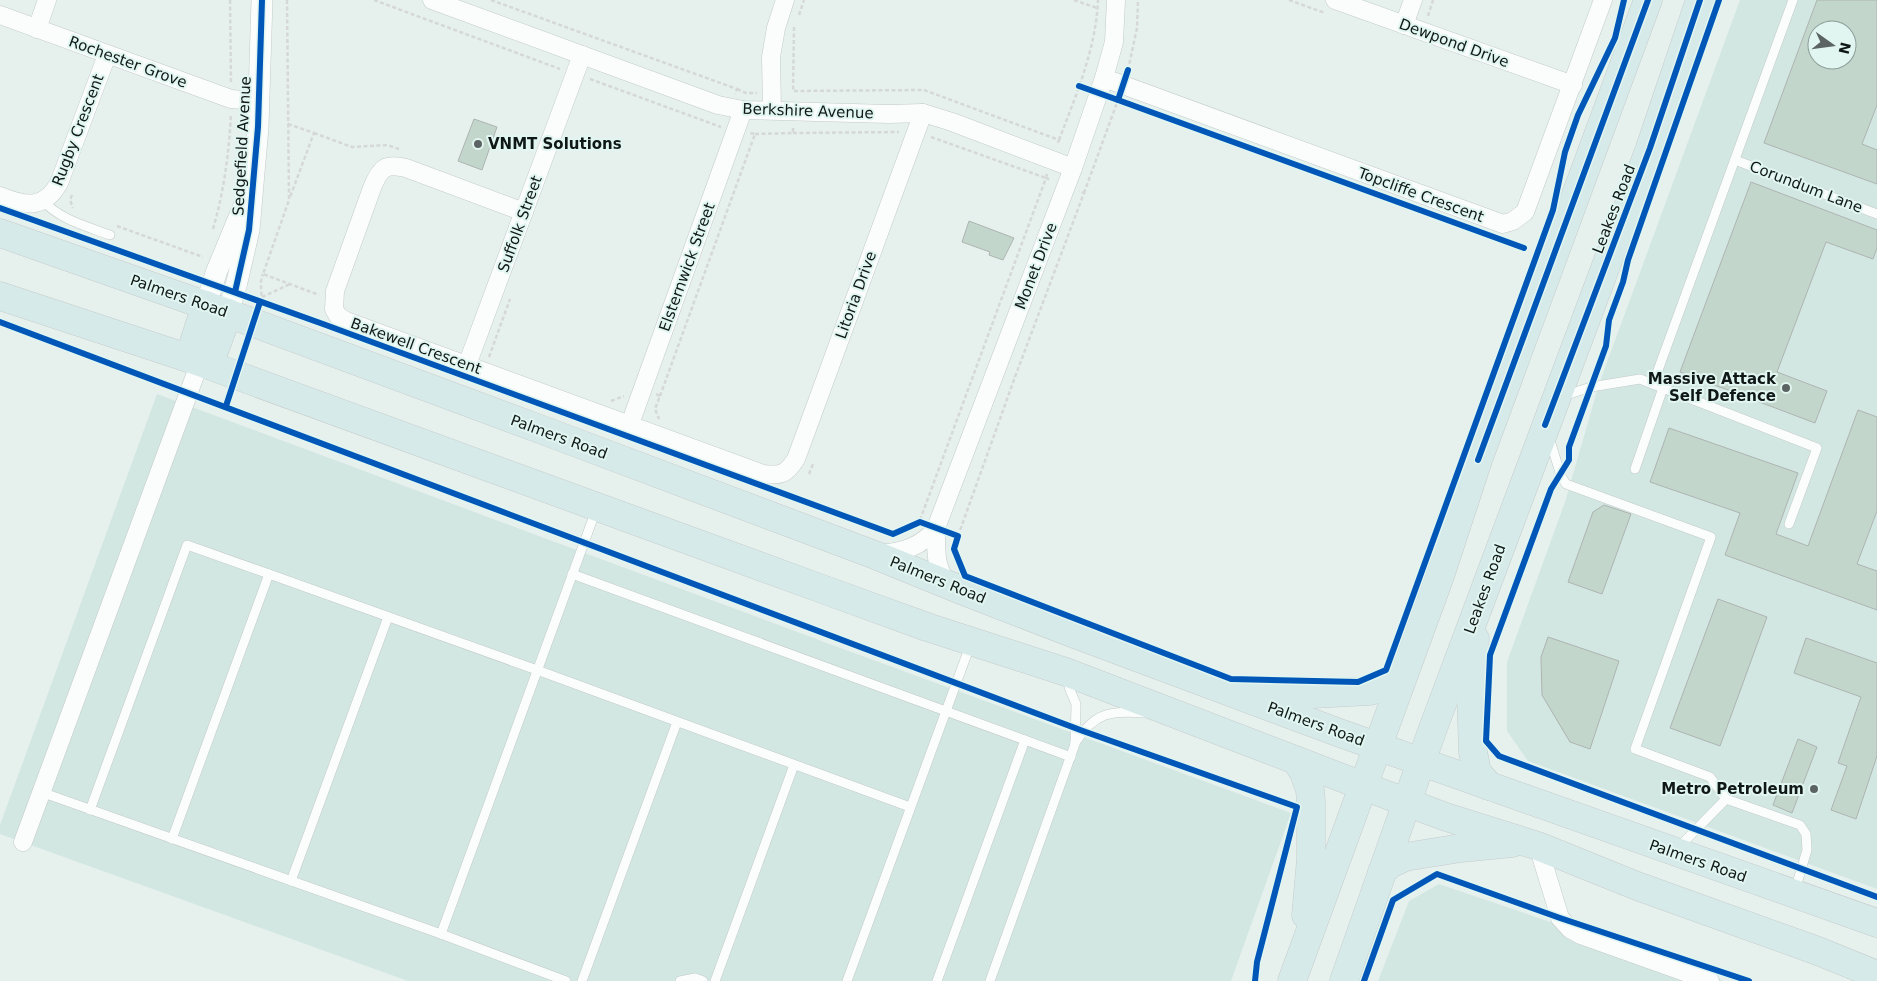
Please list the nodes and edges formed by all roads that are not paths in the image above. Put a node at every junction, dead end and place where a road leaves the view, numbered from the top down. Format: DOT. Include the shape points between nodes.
graph roads {
  1 [pos="47,0"];
  2 [pos="262,0"];
  3 [pos="432,0"];
  4 [pos="785,0"];
  5 [pos="1116,0"];
  6 [pos="1413,0"];
  7 [pos="1604,0"];
  8 [pos="1648,0"];
  9 [pos="1700,0"];
  10 [pos="1793,0"];
  11 [pos="1330,7"];
  12 [pos="0,15"];
  13 [pos="1404,25"];
  14 [pos="37,29"];
  15 [pos="107,55"];
  16 [pos="582,55"];
  17 [pos="1573,85"];
  18 [pos="1101,86"];
  19 [pos="257,101"];
  20 [pos="743,110"];
  21 [pos="772,110"];
  22 [pos="923,113"];
  23 [pos="1735,160"];
  24 [pos="1073,168"];
  25 [pos="252,186"];
  26 [pos="0,196"];
  27 [pos="43,201"];
  28 [pos="524,212"];
  29 [pos="1877,214"];
  30 [pos="0,233"];
  31 [pos="110,235"];
  32 [pos="0,296"];
  33 [pos="223,304"];
  34 [pos="477,357"];
  35 [pos="199,362"];
  36 [pos="1653,384"];
  37 [pos="1663,388"];
  38 [pos="1556,398"];
  39 [pos="630,424"];
  40 [pos="1545,425"];
  41 [pos="1635,469"];
  42 [pos="788,470"];
  43 [pos="597,507"];
  44 [pos="1789,524"];
  45 [pos="936,528"];
  46 [pos="875,555"];
  47 [pos="269,574"];
  48 [pos="572,574"];
  49 [pos="961,590"];
  50 [pos="1477,610"];
  51 [pos="388,617"];
  52 [pos="972,641"];
  53 [pos="538,670"];
  54 [pos="1066,672"];
  55 [pos="1404,673"];
  56 [pos="1221,689"];
  57 [pos="946,711"];
  58 [pos="1183,717"];
  59 [pos="678,722"];
  60 [pos="1025,740"];
  61 [pos="1075,744"];
  62 [pos="1378,746"];
  63 [pos="1071,757"];
  64 [pos="1296,760"];
  65 [pos="1421,762"];
  66 [pos="794,765"];
  67 [pos="1363,786"];
  68 [pos="1489,786"];
  69 [pos="42,792"];
  70 [pos="1726,799"];
  71 [pos="1406,802"];
  72 [pos="910,808"];
  73 [pos="90,810"];
  74 [pos="172,839"];
  75 [pos="23,842"];
  76 [pos="1532,844"];
  77 [pos="1673,852"];
  78 [pos="1382,872"];
  79 [pos="291,881"];
  80 [pos="1794,894"];
  81 [pos="1877,923"];
  82 [pos="441,934"];
  83 [pos="1304,949"];
  84 [pos="1877,975"];
  85 [pos="566,981"];
  86 [pos="582,981"];
  87 [pos="680,981"];
  88 [pos="703,981"];
  89 [pos="715,981"];
  90 [pos="847,981"];
  91 [pos="937,981"];
  92 [pos="990,981"];
  93 [pos="1292,981"];
  94 [pos="1344,981"];
  95 [pos="1710,981"];
  1 -- 14 [label="street"];
  2 -- 19 [label="street, Sedgefield Avenue"];
  3 -- 16 [label="street, Berkshire Avenue"];
  4 -- 21 [label="street" via="771,57"];
  5 -- 18 [label="street, Monet Drive" via="1114,42"];
  6 -- 13 [label="street"];
  7 -- 17 [label="street, Topcliffe Crescent"];
  8 -- 55 [label="highway" via="1478,460"];
  9 -- 38 [label="highway, Leakes Road" via="1650,148"];
  10 -- 23 [label="lane"];
  11 -- 13 [label="street, Dewpond Drive"];
  12 -- 14 [label="street, Rochester Grove"];
  13 -- 17 [label="street, Dewpond Drive"];
  14 -- 15 [label="street, Rochester Grove"];
  15 -- 19 [label="street, Rochester Grove" via="227,107"];
  15 -- 27 [label="street, Rugby Crescent" via="59,183 53,194"];
  16 -- 20 [label="street, Berkshire Avenue" via="718,105"];
  16 -- 28 [label="street, Suffolk Street"];
  17 -- 18 [label="street, Topcliffe Crescent" via="1525,212 1503,224 1123,85"];
  18 -- 24 [label="street, Monet Drive"];
  19 -- 25 [label="street, Sedgefield Avenue" via="258,127"];
  20 -- 21 [label="street, Berkshire Avenue"];
  20 -- 39 [label="street, Elsternwick Street"];
  21 -- 22 [label="street, Berkshire Avenue"];
  22 -- 24 [label="street, Berkshire Avenue"];
  22 -- 42 [label="street, Litoria Drive" via="796,458"];
  23 -- 29 [label="lane, Corundum Lane"];
  23 -- 36 [label="lane"];
  24 -- 45 [label="street, Monet Drive"];
  25 -- 33 [label="street, Sedgefield Avenue" via="249,230"];
  25 -- 33 [label="street, Sedgefield Avenue" via="216,273"];
  26 -- 27 [label="street, Rugby Crescent" via="31,204"];
  27 -- 31 [label="lane, Rugby Crescent" via="66,219"];
  28 -- 34 [label="street, Suffolk Street"];
  28 -- 34 [label="street, Bakewell Crescent" via="406,168 386,167 378,174 335,291 334,309 346,321"];
  30 -- 33 [label="highway, Palmers Road"];
  32 -- 35 [label="highway"];
  33 -- 35 [label="highway"];
  33 -- 46 [label="highway, Palmers Road" via="261,306"];
  34 -- 39 [label="street, Bakewell Crescent"];
  35 -- 43 [label="highway"];
  35 -- 69 [label="street"];
  36 -- 37 [label="lane"];
  36 -- 38 [label="lane" via="1640,378 1591,387"];
  37 -- 41 [label="lane"];
  37 -- 44 [label="lane" via="1817,448"];
  38 -- 40 [label="highway, Leakes Road"];
  39 -- 42 [label="street, Bakewell Crescent" via="763,474"];
  40 -- 50 [label="highway, Leakes Road"];
  40 -- 70 [label="lane" via="1566,484 1711,537 1635,749 1710,777"];
  43 -- 48 [label="lane"];
  43 -- 52 [label="highway"];
  45 -- 46 [label="street, Monet Drive" via="910,549"];
  45 -- 49 [label="street, Monet Drive" via="938,567 947,582"];
  46 -- 49 [label="highway, Palmers Road"];
  47 -- 51 [label="lane"];
  47 -- 73 [label="lane" via="187,544"];
  47 -- 74 [label="lane"];
  48 -- 53 [label="lane"];
  48 -- 57 [label="lane"];
  49 -- 56 [label="highway, Palmers Road"];
  50 -- 65 [label="highway, Leakes Road"];
  50 -- 68 [label="highway" via="1471,695 1472,752 1477,772"];
  51 -- 53 [label="lane"];
  51 -- 79 [label="lane"];
  52 -- 54 [label="highway"];
  52 -- 57 [label="lane"];
  53 -- 59 [label="lane"];
  53 -- 82 [label="lane"];
  54 -- 58 [label="highway"];
  54 -- 61 [label="lane" via="1076,704"];
  55 -- 56 [label="highway" via="1390,686 1370,691 1313,694"];
  55 -- 62 [label="highway"];
  56 -- 62 [label="highway, Palmers Road"];
  57 -- 60 [label="lane"];
  57 -- 72 [label="lane"];
  58 -- 61 [label="lane" via="1118,712 1089,724"];
  58 -- 64 [label="highway"];
  59 -- 66 [label="lane"];
  59 -- 86 [label="lane"];
  60 -- 63 [label="lane"];
  60 -- 91 [label="lane"];
  61 -- 63 [label="lane"];
  62 -- 65 [label="highway, Palmers Road"];
  62 -- 67 [label="highway"];
  63 -- 92 [label="lane"];
  64 -- 67 [label="highway"];
  64 -- 83 [label="highway" via="1304,773 1311,802"];
  65 -- 68 [label="highway, Palmers Road"];
  65 -- 71 [label="highway, Leakes Road"];
  66 -- 72 [label="lane"];
  66 -- 89 [label="lane"];
  67 -- 71 [label="highway"];
  67 -- 83 [label="highway"];
  68 -- 77 [label="highway, Palmers Road"];
  69 -- 73 [label="lane"];
  69 -- 75 [label="street"];
  70 -- 77 [label="lane"];
  70 -- 80 [label="lane" via="1800,825 1806,834 1807,850"];
  71 -- 76 [label="highway"];
  71 -- 78 [label="highway, Leakes Road"];
  72 -- 90 [label="lane"];
  73 -- 74 [label="lane"];
  74 -- 79 [label="lane"];
  76 -- 78 [label="highway" via="1460,848 1405,857"];
  76 -- 84 [label="highway"];
  76 -- 95 [label="street" via="1560,918 1570,928 1581,935"];
  77 -- 80 [label="highway, Palmers Road"];
  78 -- 94 [label="highway, Leakes Road"];
  79 -- 82 [label="lane"];
  80 -- 81 [label="highway, Palmers Road"];
  82 -- 85 [label="lane"];
  83 -- 93 [label="highway"];
  87 -- 88 [label="lane" via="694,978"];
}
